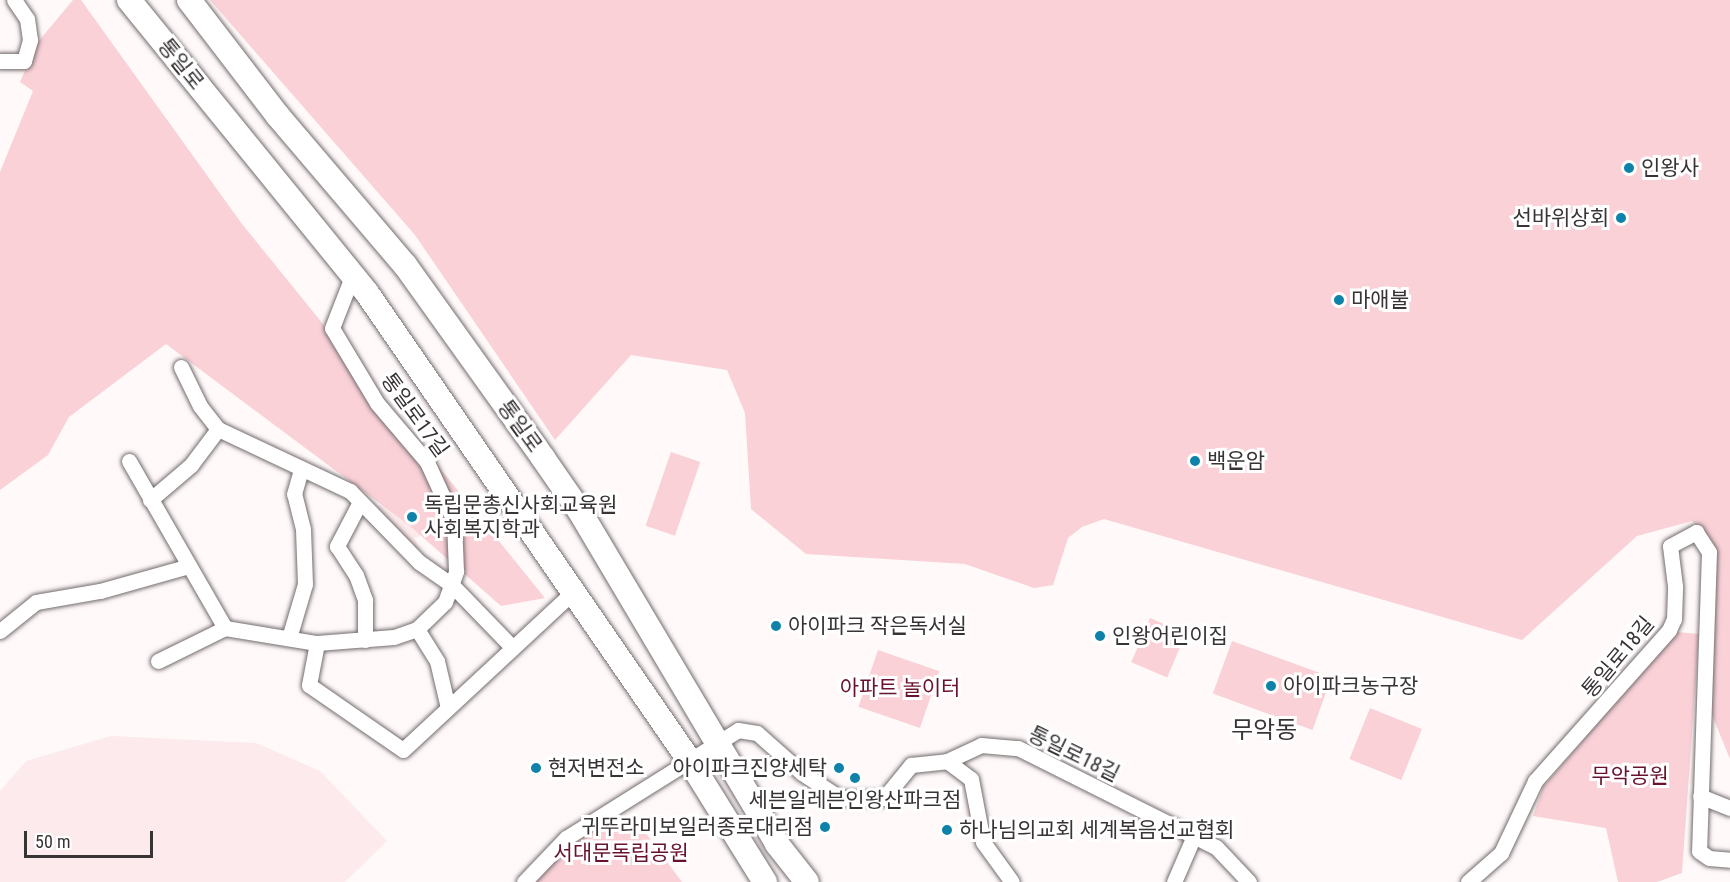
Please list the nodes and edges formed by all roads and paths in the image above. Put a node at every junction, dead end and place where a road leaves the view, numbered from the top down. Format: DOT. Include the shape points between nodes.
graph roads {
  1 [pos="14,0"];
  2 [pos="129,0"];
  3 [pos="189,0"];
  4 [pos="0,61"];
  5 [pos="353,274"];
  6 [pos="181,367"];
  7 [pos="218,429"];
  8 [pos="129,460"];
  9 [pos="301,469"];
  10 [pos="150,500"];
  11 [pos="360,502"];
  12 [pos="189,566"];
  13 [pos="451,584"];
  14 [pos="573,592"];
  15 [pos="225,627"];
  16 [pos="417,629"];
  17 [pos="0,631"];
  18 [pos="289,638"];
  19 [pos="365,640"];
  20 [pos="317,643"];
  21 [pos="512,647"];
  22 [pos="158,661"];
  23 [pos="448,708"];
  24 [pos="718,741"];
  25 [pos="689,760"];
  26 [pos="947,761"];
  27 [pos="1700,796"];
  28 [pos="1730,808"];
  29 [pos="1193,838"];
  30 [pos="1730,860"];
  31 [pos="1476,880"];
  32 [pos="524,882"];
  33 [pos="765,882"];
  34 [pos="807,882"];
  35 [pos="1012,882"];
  36 [pos="1174,882"];
  37 [pos="1249,882"];
  1 -- 4 [label="street" via="27,19 30,40 24,61"];
  2 -- 5 [label="main road, 통일로"];
  3 -- 24 [label="main road, 통일로" via="278,116 405,265 543,458 579,510"];
  5 -- 13 [label="street, 통일로17길" via="332,328 377,404 428,462 454,521 456,571"];
  5 -- 14 [label="main road, 통일로"];
  6 -- 7 [label="street" via="200,406"];
  7 -- 9 [label="street"];
  7 -- 10 [label="street" via="191,465"];
  8 -- 10 [label="street"];
  9 -- 11 [label="street" via="350,491"];
  9 -- 18 [label="street" via="294,494 303,529 305,584"];
  10 -- 12 [label="street"];
  11 -- 13 [label="street" via="419,562"];
  11 -- 19 [label="street" via="337,546 356,575 365,600"];
  12 -- 15 [label="street"];
  12 -- 17 [label="street" via="100,591 36,602"];
  13 -- 16 [label="street, 통일로17길" via="444,602"];
  13 -- 21 [label="street"];
  14 -- 21 [label="street"];
  14 -- 25 [label="main road, 통일로"];
  15 -- 18 [label="street"];
  15 -- 22 [label="street"];
  16 -- 19 [label="street"];
  16 -- 23 [label="street" via="437,661"];
  18 -- 20 [label="street"];
  19 -- 20 [label="street"];
  20 -- 23 [label="street" via="309,686 403,750"];
  21 -- 23 [label="street"];
  24 -- 25 [label="street, 통일로18길"];
  24 -- 26 [label="street, 통일로18길" via="738,730 757,733 802,773 840,798 884,798 911,765"];
  24 -- 34 [label="main road, 통일로" via="777,844"];
  25 -- 32 [label="street" via="566,838"];
  25 -- 33 [label="main road, 통일로"];
  26 -- 29 [label="street, 통일로18길" via="981,745 1018,748"];
  26 -- 35 [label="street" via="971,779 983,842"];
  27 -- 28 [label="street"];
  27 -- 30 [label="street, 통일로18길" via="1699,851 1709,858"];
  27 -- 31 [label="street, 통일로18길" via="1709,552 1696,532 1670,546 1675,586 1670,630 1535,781 1501,853"];
  29 -- 36 [label="street"];
  29 -- 37 [label="street, 통일로18길" via="1216,847"];
}
